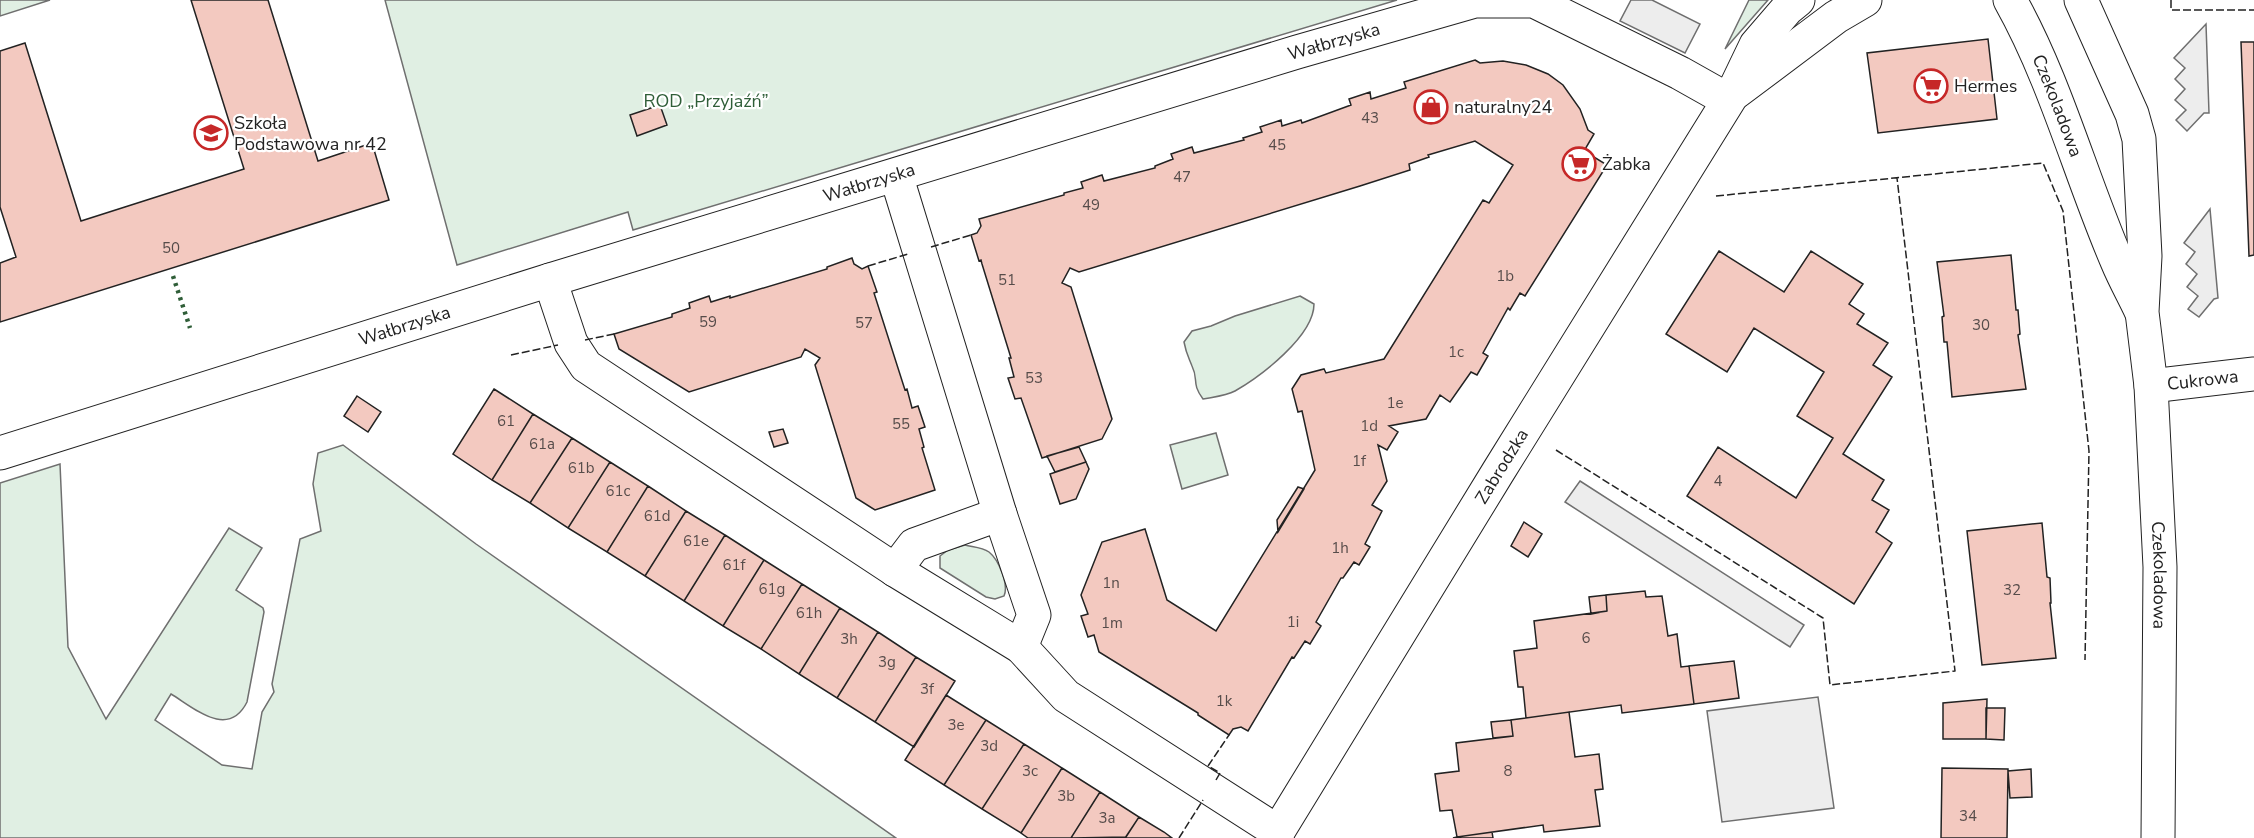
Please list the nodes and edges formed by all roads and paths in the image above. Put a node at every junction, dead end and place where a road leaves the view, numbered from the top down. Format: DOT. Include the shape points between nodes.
graph roads {
  1 [pos="1798,0"];
  2 [pos="1865,0"];
  3 [pos="2010,0"];
  4 [pos="2081,0"];
  5 [pos="1730,98"];
  6 [pos="896,175"];
  7 [pos="550,280"];
  8 [pos="2142,312"];
  9 [pos="2254,374"];
  10 [pos="2151,386"];
  11 [pos="0,453"];
  12 [pos="1000,514"];
  13 [pos="895,570"];
  14 [pos="1021,647"];
  15 [pos="1276,835"];
  16 [pos="2158,838"];
  1 -- 5 [label="street" via="1756,45"];
  2 -- 5 [label="street" via="1836,17"];
  3 -- 8 [label="street, Czekoladowa" via="2075,148 2117,261"];
  4 -- 8 [label="street, Czekoladowa" via="2132,114 2139,139 2145,256"];
  5 -- 6 [label="street, Wałbrzyska" via="1534,2 1475,1"];
  5 -- 15 [label="street, Zabrodzka"];
  6 -- 7 [label="street, Wałbrzyska"];
  6 -- 12 [label="street"];
  7 -- 11 [label="street, Wałbrzyska"];
  7 -- 13 [label="street" via="571,343 586,366"];
  8 -- 10 [label="street, Czekoladowa"];
  9 -- 10 [label="street, Cukrowa"];
  10 -- 16 [label="street, Czekoladowa" via="2160,567"];
  12 -- 13 [label="street" via="914,545"];
  12 -- 14 [label="street" via="1034,615"];
  13 -- 14 [label="street"];
  14 -- 15 [label="street" via="1065,696"];
}
